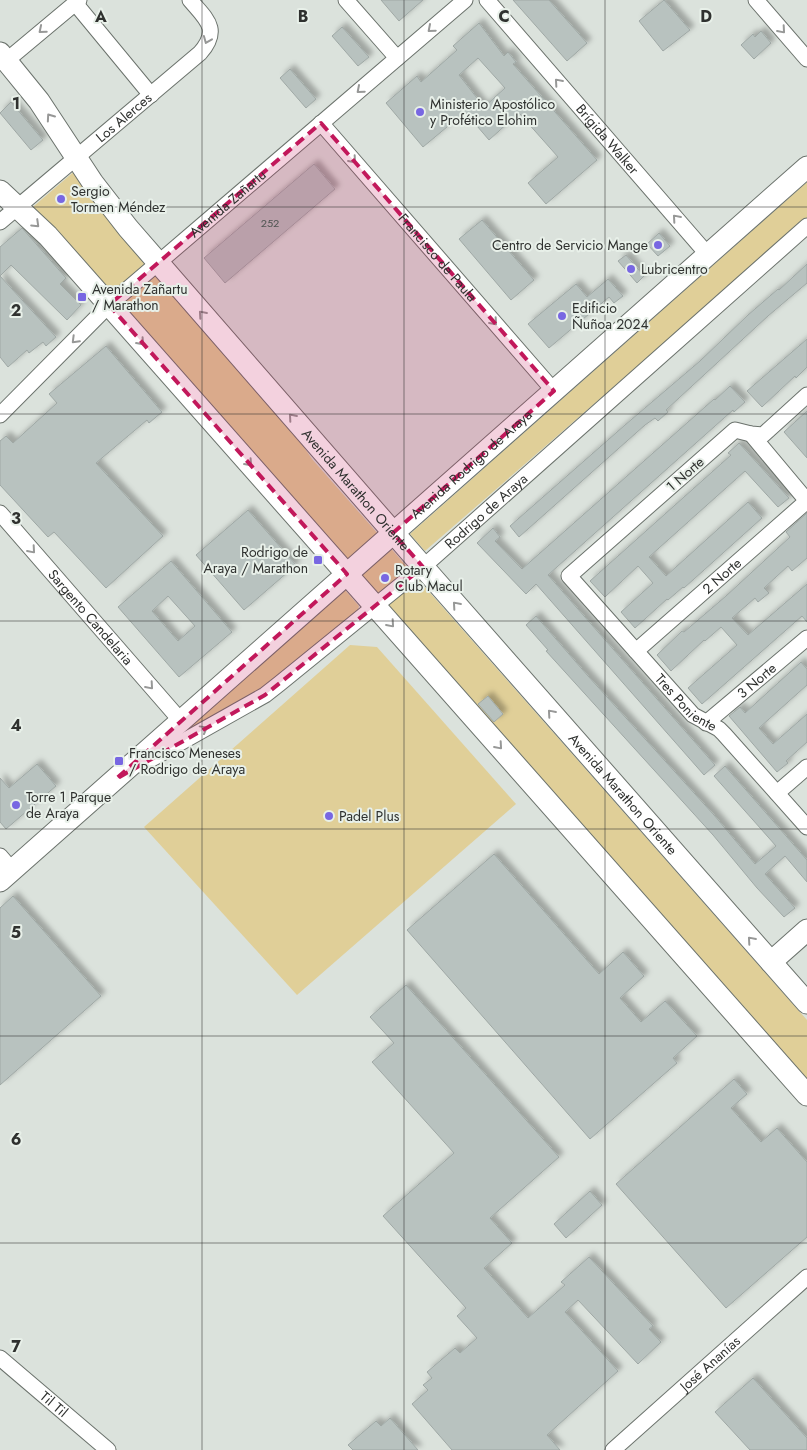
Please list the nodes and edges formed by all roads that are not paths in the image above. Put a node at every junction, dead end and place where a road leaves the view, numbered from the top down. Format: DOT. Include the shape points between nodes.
graph roads {
  1 [pos="190,0"];
  2 [pos="346,0"];
  3 [pos="465,0"];
  4 [pos="486,0"];
  5 [pos="756,0"];
  6 [pos="77,2"];
  7 [pos="3,57"];
  8 [pos="397,58"];
  9 [pos="807,59"];
  10 [pos="151,95"];
  11 [pos="321,123"];
  12 [pos="77,157"];
  13 [pos="807,167"];
  14 [pos="0,191"];
  15 [pos="18,207"];
  16 [pos="0,222"];
  17 [pos="807,226"];
  18 [pos="708,255"];
  19 [pos="158,262"];
  20 [pos="109,305"];
  21 [pos="554,391"];
  22 [pos="807,395"];
  23 [pos="0,414"];
  24 [pos="750,434"];
  25 [pos="807,501"];
  26 [pos="0,513"];
  27 [pos="393,533"];
  28 [pos="423,567"];
  29 [pos="347,574"];
  30 [pos="569,576"];
  31 [pos="376,606"];
  32 [pos="807,638"];
  33 [pos="636,651"];
  34 [pos="181,721"];
  35 [pos="706,723"];
  36 [pos="807,767"];
  37 [pos="116,779"];
  38 [pos="777,793"];
  39 [pos="807,828"];
  40 [pos="4,869"];
  41 [pos="807,930"];
  42 [pos="771,962"];
  43 [pos="807,1003"];
  44 [pos="807,1095"];
  45 [pos="807,1277"];
  46 [pos="0,1358"];
  47 [pos="108,1450"];
  48 [pos="613,1450"];
  1 -- 10 [label="street, Los Alerces, one-way" via="209,22 211,36 200,53"];
  2 -- 8 [label="street"];
  3 -- 8 [label="street, Avenida Zañartu, one-way"];
  18 -- 4 [label="street, Brígida Walker, one-way"];
  5 -- 9 [label="street, one-way"];
  6 -- 7 [label="street, one-way"];
  6 -- 10 [label="street"];
  12 -- 7 [label="main road, Avenida Marathon Oriente, one-way" via="39,101"];
  8 -- 11 [label="street, Avenida Zañartu, one-way"];
  10 -- 12 [label="street, Los Alerces"];
  11 -- 19 [label="street, Avenida Zañartu"];
  11 -- 21 [label="street, Francisco de Paula, one-way"];
  12 -- 15 [label="street, Los Alerces"];
  12 -- 19 [label="main road, Avenida Marathon Oriente" via="106,201"];
  13 -- 18 [label="main road, Avenida Rodrigo de Araya"];
  14 -- 15 [label="main road"];
  15 -- 16 [label="street, Los Alerces"];
  15 -- 20 [label="main road, one-way"];
  17 -- 28 [label="street, Rodrigo de Araya"];
  18 -- 21 [label="main road, Avenida Rodrigo de Araya"];
  19 -- 20 [label="street, Avenida Zañartu"];
  27 -- 19 [label="main road, Avenida Marathon Oriente, one-way"];
  20 -- 23 [label="street, Avenida Zañartu, one-way"];
  20 -- 29 [label="main road, one-way"];
  21 -- 27 [label="main road, Avenida Rodrigo de Araya"];
  22 -- 24 [label="street, 1 Norte" via="762,435"];
  24 -- 25 [label="street"];
  24 -- 30 [label="street, 1 Norte" via="735,430"];
  25 -- 33 [label="street, 2 Norte"];
  26 -- 34 [label="street, Sargento Candelaria, one-way"];
  27 -- 28 [label="main road, Avenida Marathon Oriente"];
  27 -- 29 [label="main road, Avenida Rodrigo de Araya"];
  28 -- 31 [label="street, Rodrigo de Araya"];
  42 -- 28 [label="main road, Avenida Marathon Oriente, one-way"];
  29 -- 31 [label="main road"];
  29 -- 34 [label="main road, Avenida Rodrigo de Araya"];
  30 -- 33 [label="street, Tres Poniente"];
  37 -- 31 [label="street, Rodrigo de Araya, one-way" via="265,695"];
  31 -- 44 [label="main road, one-way"];
  32 -- 35 [label="street, 3 Norte"];
  33 -- 35 [label="street, Tres Poniente" via="693,716"];
  34 -- 37 [label="main road, Avenida Rodrigo de Araya"];
  35 -- 38 [label="street, Tres Poniente" via="719,729"];
  36 -- 38 [label="street"];
  37 -- 40 [label="main road, Avenida Rodrigo de Araya"];
  38 -- 39 [label="street, Tres Poniente"];
  41 -- 42 [label="main road"];
  42 -- 43 [label="main road, Avenida Marathon Oriente"];
  45 -- 48 [label="street, José Ananías"];
  46 -- 47 [label="street, Til Til"];
}
